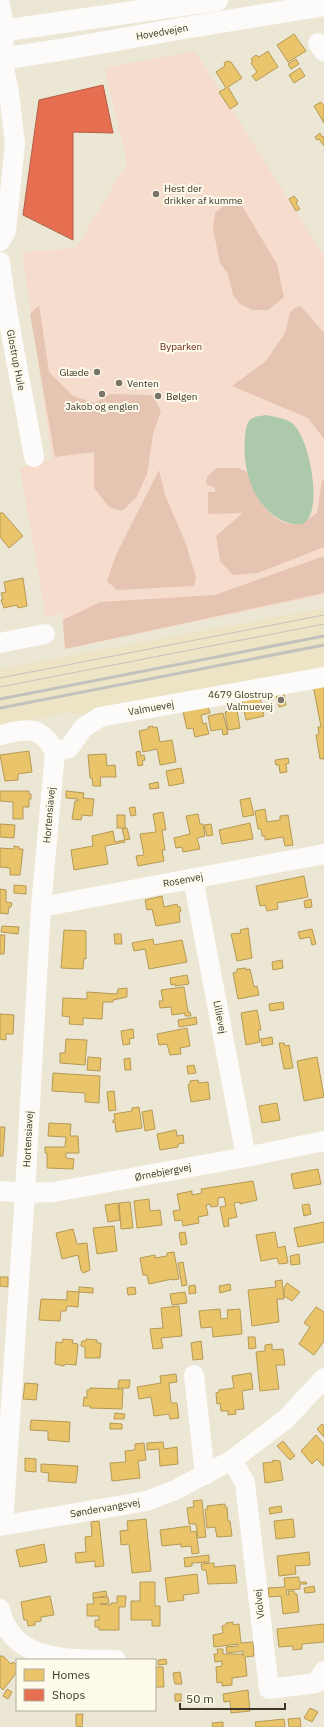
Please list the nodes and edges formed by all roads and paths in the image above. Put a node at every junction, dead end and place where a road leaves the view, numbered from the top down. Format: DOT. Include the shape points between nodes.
graph roads {
  1 [pos="217,0"];
  2 [pos="0,5"];
  3 [pos="324,5"];
  4 [pos="2,31"];
  5 [pos="1,58"];
  6 [pos="0,241"];
  7 [pos="0,262"];
  8 [pos="34,457"];
  9 [pos="45,634"];
  10 [pos="0,643"];
  11 [pos="324,677"];
  12 [pos="0,735"];
  13 [pos="54,752"];
  14 [pos="324,854"];
  15 [pos="193,878"];
  16 [pos="41,907"];
  17 [pos="324,1141"];
  18 [pos="246,1157"];
  19 [pos="0,1191"];
  20 [pos="25,1193"];
  21 [pos="194,1376"];
  22 [pos="324,1378"];
  23 [pos="232,1460"];
  24 [pos="205,1475"];
  25 [pos="1,1526"];
  26 [pos="0,1609"];
  27 [pos="96,1659"];
  28 [pos="324,1670"];
  1 -- 4 [label="main road"];
  2 -- 4 [label="street"];
  3 -- 5 [label="main road, Hovedvejen"];
  4 -- 5 [label="street"];
  5 -- 6 [label="street" via="9,93 15,144 6,231"];
  7 -- 8 [label="street, Glostrup Hule" via="5,305"];
  9 -- 10 [label="street"];
  11 -- 13 [label="street, Valmuevej" via="100,717 83,728 69,748"];
  12 -- 13 [label="street" via="30,730 48,739"];
  13 -- 16 [label="street, Hortensiavej"];
  14 -- 15 [label="street, Rosenvej"];
  15 -- 16 [label="street, Rosenvej"];
  15 -- 18 [label="street, Lillievej"];
  16 -- 20 [label="street, Hortensiavej"];
  17 -- 18 [label="street, Ørnebjergvej"];
  18 -- 20 [label="street, Ørnebjergvej" via="54,1192"];
  19 -- 20 [label="street, Ørnebjergvej"];
  20 -- 25 [label="street, Hortensiavej"];
  21 -- 24 [label="street"];
  22 -- 23 [label="street, Søndervangsvej" via="286,1419"];
  23 -- 24 [label="street, Søndervangsvej"];
  23 -- 28 [label="street, Violvej" via="245,1483 269,1689 316,1683"];
  24 -- 25 [label="street, Søndervangsvej" via="147,1501"];
  26 -- 27 [label="street" via="5,1624 24,1646 57,1657"];
}
